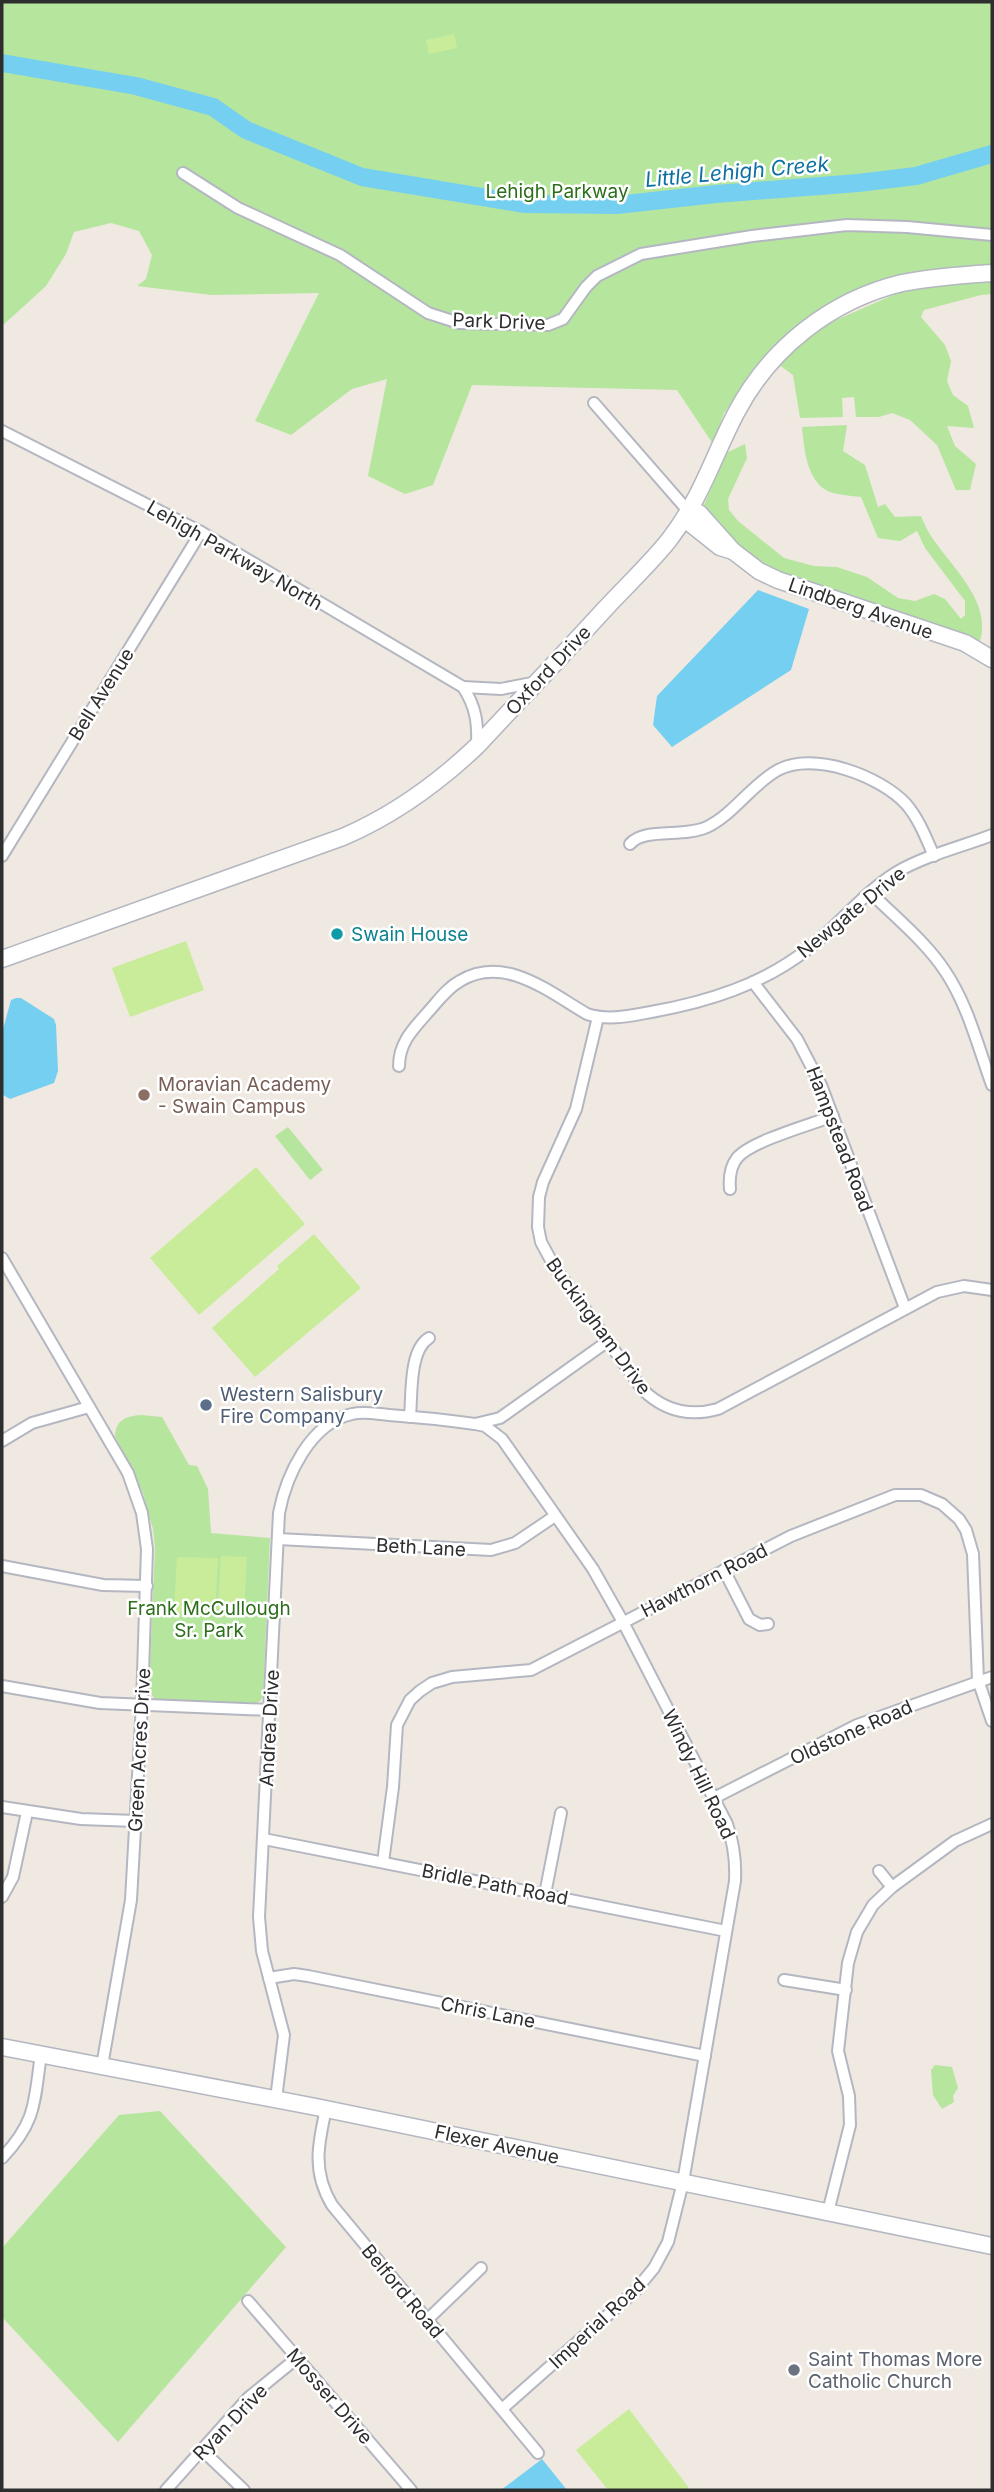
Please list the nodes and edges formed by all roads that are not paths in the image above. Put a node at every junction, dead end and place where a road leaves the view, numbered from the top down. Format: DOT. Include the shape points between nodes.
graph roads {
  1 [pos="183,173"];
  2 [pos="992,235"];
  3 [pos="992,273"];
  4 [pos="594,403"];
  5 [pos="2,431"];
  6 [pos="689,512"];
  7 [pos="201,532"];
  8 [pos="992,659"];
  9 [pos="537,682"];
  10 [pos="463,687"];
  11 [pos="477,746"];
  12 [pos="992,835"];
  13 [pos="630,844"];
  14 [pos="2,856"];
  15 [pos="934,856"];
  16 [pos="871,893"];
  17 [pos="2,959"];
  18 [pos="753,982"];
  19 [pos="598,1017"];
  20 [pos="399,1066"];
  21 [pos="992,1085"];
  22 [pos="833,1116"];
  23 [pos="730,1189"];
  24 [pos="2,1258"];
  25 [pos="992,1290"];
  26 [pos="905,1308"];
  27 [pos="429,1338"];
  28 [pos="608,1341"];
  29 [pos="89,1407"];
  30 [pos="410,1416"];
  31 [pos="475,1423"];
  32 [pos="2,1441"];
  33 [pos="555,1516"];
  34 [pos="278,1539"];
  35 [pos="2,1566"];
  36 [pos="723,1570"];
  37 [pos="147,1586"];
  38 [pos="623,1622"];
  39 [pos="768,1623"];
  40 [pos="992,1677"];
  41 [pos="978,1680"];
  42 [pos="2,1686"];
  43 [pos="142,1704"];
  44 [pos="270,1710"];
  45 [pos="992,1721"];
  46 [pos="714,1798"];
  47 [pos="2,1807"];
  48 [pos="27,1812"];
  49 [pos="561,1813"];
  50 [pos="135,1821"];
  51 [pos="992,1824"];
  52 [pos="264,1839"];
  53 [pos="383,1862"];
  54 [pos="879,1871"];
  55 [pos="892,1887"];
  56 [pos="545,1894"];
  57 [pos="2,1897"];
  58 [pos="726,1931"];
  59 [pos="269,1978"];
  60 [pos="784,1980"];
  61 [pos="846,1990"];
  62 [pos="2,2047"];
  63 [pos="41,2054"];
  64 [pos="705,2056"];
  65 [pos="102,2066"];
  66 [pos="276,2099"];
  67 [pos="326,2109"];
  68 [pos="2,2158"];
  69 [pos="683,2182"];
  70 [pos="828,2212"];
  71 [pos="992,2246"];
  72 [pos="481,2268"];
  73 [pos="248,2301"];
  74 [pos="427,2320"];
  75 [pos="297,2358"];
  76 [pos="502,2409"];
  77 [pos="202,2451"];
  78 [pos="538,2453"];
  79 [pos="166,2490"];
  80 [pos="244,2490"];
  81 [pos="411,2490"];
  1 -- 2 [label="street, Park Drive" via="238,208 340,255 428,313 458,323 556,323 597,276 641,254 847,225"];
  3 -- 6 [label="street, Oxford Drive" via="878,290 834,310 797,336 749,391"];
  4 -- 6 [label="street, Lindberg Avenue"];
  5 -- 7 [label="street, Lehigh Parkway North"];
  6 -- 8 [label="street, Lindberg Avenue" via="691,524 759,571 965,643"];
  6 -- 9 [label="street, Oxford Drive"];
  7 -- 10 [label="street, Lehigh Parkway North"];
  7 -- 14 [label="street, Bell Avenue"];
  9 -- 10 [label="street, Lehigh Parkway North" via="501,689"];
  9 -- 11 [label="street, Oxford Drive"];
  10 -- 11 [label="street" via="477,718"];
  11 -- 17 [label="street, Oxford Drive" via="430,787 366,827"];
  12 -- 15 [label="street, Newgate Drive"];
  13 -- 15 [label="street" via="640,835 687,833 708,827 778,770 816,763 867,777 895,794 914,815"];
  15 -- 16 [label="street, Newgate Drive" via="896,873"];
  16 -- 18 [label="street, Newgate Drive" via="808,949"];
  16 -- 21 [label="street" via="945,970"];
  18 -- 19 [label="street, Newgate Drive" via="681,1007 621,1018"];
  18 -- 22 [label="street, Hampstead Road" via="797,1039"];
  19 -- 20 [label="street, Newgate Drive" via="519,975 481,972 449,989 409,1034 401,1047"];
  19 -- 28 [label="street, Buckingham Drive" via="582,1092 543,1182 537,1212 547,1256"];
  22 -- 23 [label="street" via="747,1149 733,1163"];
  22 -- 26 [label="street, Hampstead Road"];
  24 -- 29 [label="street, Green Acres Drive"];
  25 -- 26 [label="street, Buckingham Drive" via="950,1288"];
  26 -- 28 [label="street, Buckingham Drive" via="729,1404 705,1412 682,1412 660,1404"];
  27 -- 30 [label="street" via="416,1354"];
  28 -- 31 [label="street, Andrea Drive" via="500,1418"];
  29 -- 32 [label="street" via="32,1423"];
  29 -- 37 [label="street, Green Acres Drive" via="137,1495 146,1531"];
  30 -- 31 [label="street, Andrea Drive"];
  30 -- 34 [label="street, Andrea Drive" via="352,1414 317,1436 288,1479"];
  31 -- 33 [label="street, Windy Hill Road" via="502,1439"];
  33 -- 34 [label="street, Beth Lane" via="515,1543 491,1550"];
  33 -- 38 [label="street, Windy Hill Road"];
  34 -- 44 [label="street, Andrea Drive"];
  35 -- 37 [label="street" via="103,1585"];
  36 -- 38 [label="street, Hawthorn Road"];
  36 -- 39 [label="street" via="749,1619 760,1625"];
  36 -- 41 [label="street, Hawthorn Road" via="884,1498 907,1494 932,1499 959,1519 970,1540"];
  37 -- 43 [label="street, Green Acres Drive"];
  38 -- 46 [label="street, Windy Hill Road"];
  38 -- 53 [label="street, Hawthorn Road" via="531,1670 440,1680 410,1700 395,1736"];
  40 -- 41 [label="street, Oldstone Road"];
  41 -- 45 [label="street, Hawthorn Road"];
  41 -- 46 [label="street, Oldstone Road" via="858,1725"];
  42 -- 43 [label="street" via="100,1703"];
  43 -- 44 [label="street"];
  43 -- 50 [label="street, Green Acres Drive"];
  44 -- 52 [label="street, Andrea Drive"];
  46 -- 58 [label="street, Windy Hill Road" via="735,1850"];
  47 -- 48 [label="street"];
  48 -- 50 [label="street"];
  48 -- 57 [label="street" via="13,1877"];
  49 -- 56 [label="street"];
  50 -- 65 [label="street, Green Acres Drive" via="128,1928"];
  51 -- 55 [label="street" via="955,1841"];
  52 -- 53 [label="street, Bridle Path Road"];
  52 -- 59 [label="street, Andrea Drive" via="260,1934"];
  53 -- 56 [label="street, Bridle Path Road"];
  54 -- 55 [label="street"];
  55 -- 61 [label="street" via="873,1905 857,1932"];
  56 -- 58 [label="street, Bridle Path Road"];
  58 -- 64 [label="street, Windy Hill Road"];
  59 -- 64 [label="street, Chris Lane" via="308,1976"];
  59 -- 66 [label="street, Andrea Drive" via="284,2035"];
  60 -- 61 [label="street"];
  61 -- 70 [label="street" via="838,2051 849,2096 850,2125"];
  62 -- 63 [label="street, Flexer Avenue"];
  63 -- 65 [label="street, Flexer Avenue"];
  63 -- 68 [label="street" via="32,2114"];
  64 -- 69 [label="street, Windy Hill Road"];
  65 -- 66 [label="street, Flexer Avenue"];
  66 -- 67 [label="street, Flexer Avenue"];
  67 -- 69 [label="street, Flexer Avenue"];
  67 -- 74 [label="street, Belford Road" via="317,2152 322,2187"];
  69 -- 70 [label="street, Flexer Avenue"];
  69 -- 76 [label="street, Imperial Road" via="668,2242 642,2284"];
  70 -- 71 [label="street, Flexer Avenue"];
  72 -- 74 [label="street"];
  73 -- 75 [label="street, Mosser Drive"];
  74 -- 76 [label="street, Belford Road"];
  75 -- 77 [label="street, Ryan Drive" via="248,2398"];
  75 -- 81 [label="street, Mosser Drive"];
  76 -- 78 [label="street, Belford Road"];
  77 -- 79 [label="street, Ryan Drive"];
  77 -- 80 [label="street"];
}
